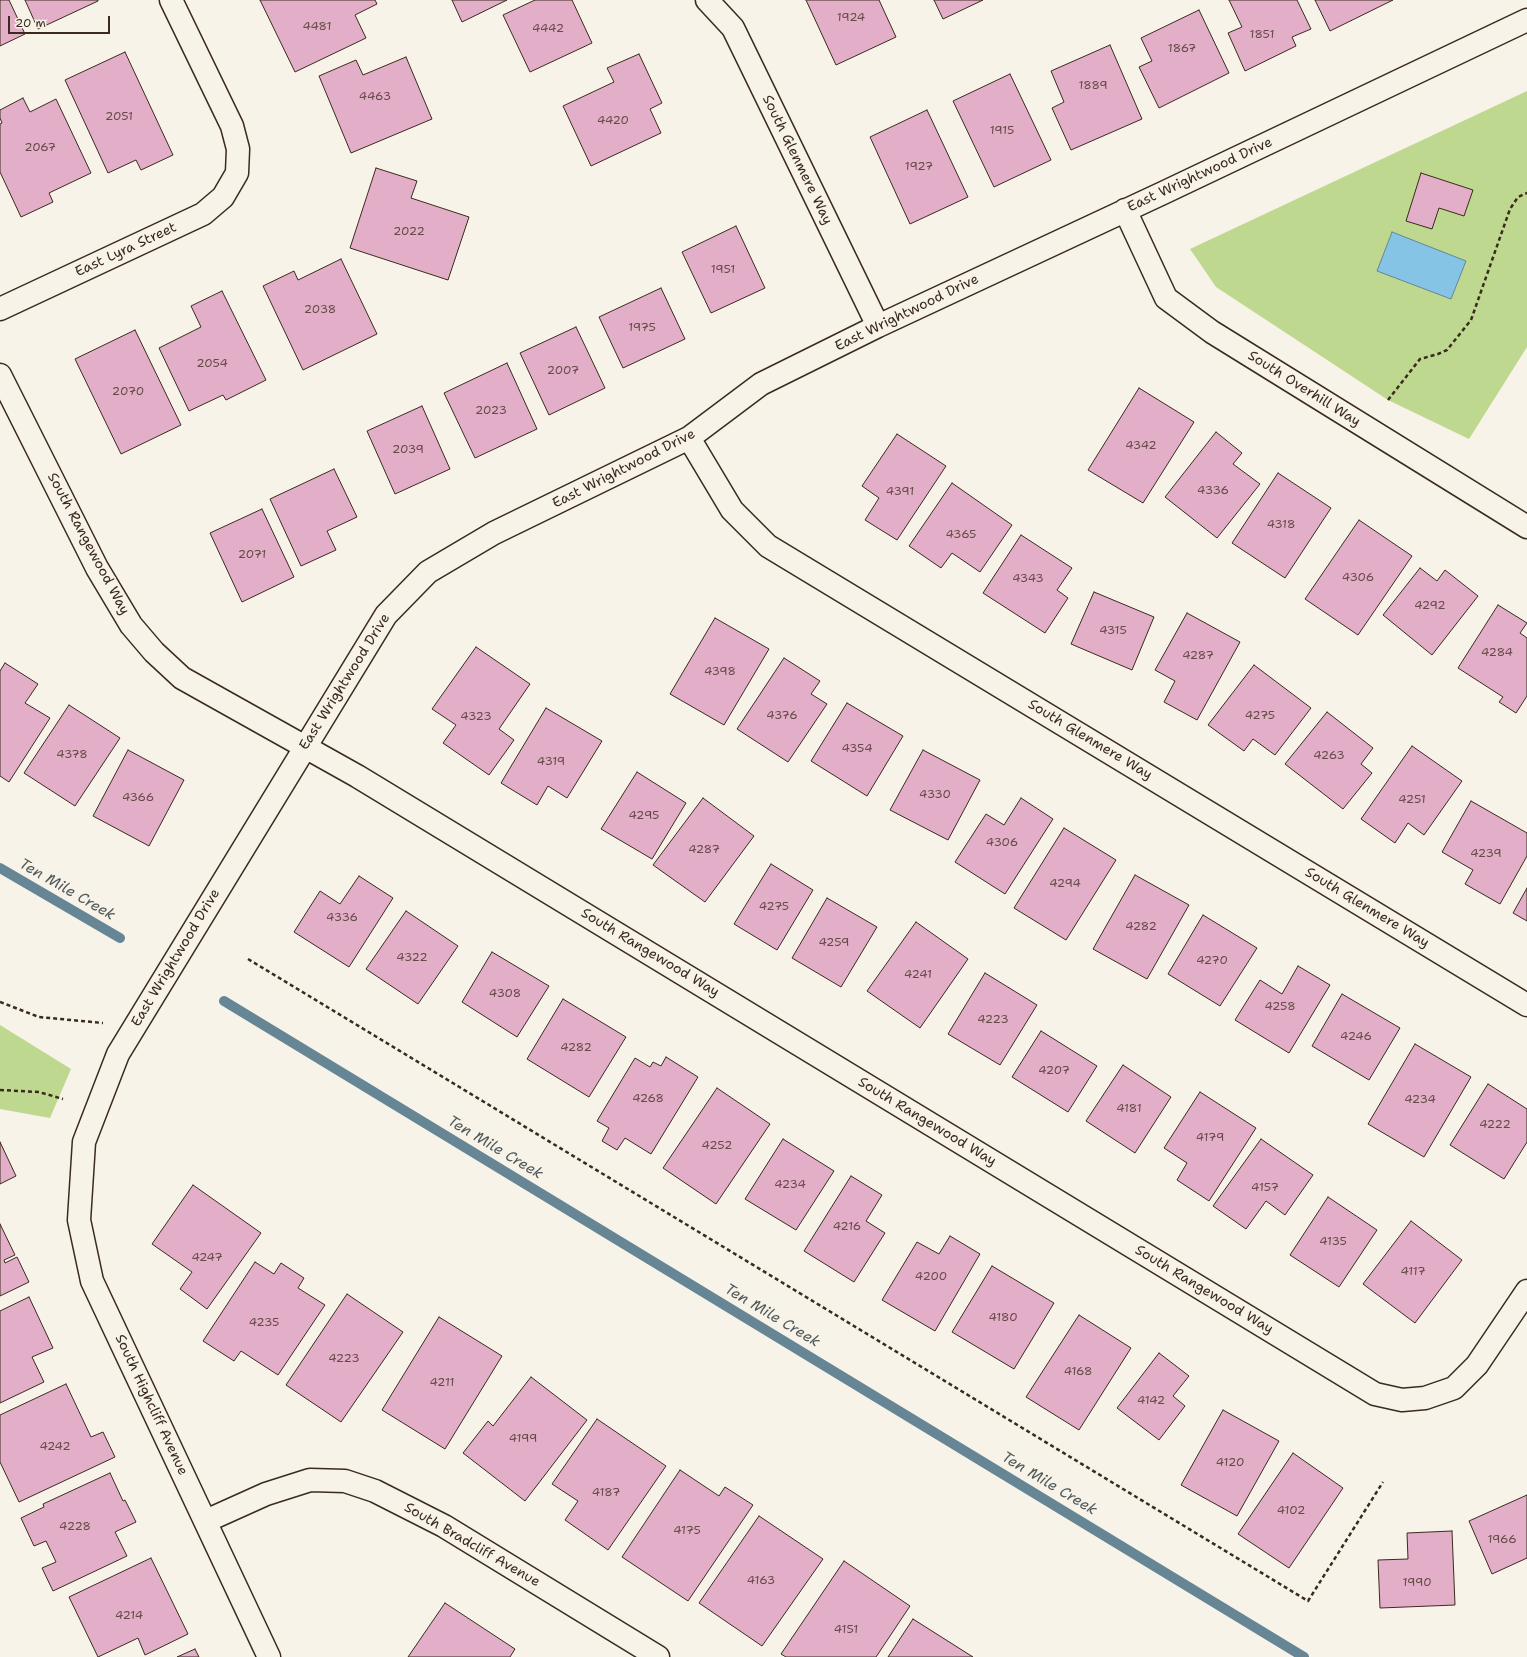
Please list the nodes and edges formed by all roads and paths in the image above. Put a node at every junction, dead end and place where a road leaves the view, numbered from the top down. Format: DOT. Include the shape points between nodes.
graph roads {
  1 [pos="171,0"];
  2 [pos="707,0"];
  3 [pos="1527,20"];
  4 [pos="1527,193"];
  5 [pos="1125,210"];
  6 [pos="0,309"];
  7 [pos="878,326"];
  8 [pos="0,375"];
  9 [pos="1388,400"];
  10 [pos="689,438"];
  11 [pos="1527,527"];
  12 [pos="305,747"];
  13 [pos="248,959"];
  14 [pos="0,1002"];
  15 [pos="1527,1005"];
  16 [pos="110,1024"];
  17 [pos="0,1090"];
  18 [pos="63,1099"];
  19 [pos="84,1142"];
  20 [pos="1527,1291"];
  21 [pos="1383,1482"];
  22 [pos="206,1521"];
  23 [pos="269,1657"];
  24 [pos="658,1657"];
  1 -- 6 [label="street, East Lyra Street" via="232,126 238,150 237,173 223,197 203,214"];
  2 -- 7 [label="street, South Glenmere Way" via="733,28"];
  3 -- 5 [label="street, East Wrightwood Drive"];
  4 -- 9 [label="path" via="1518,197 1510,209 1471,320 1447,350 1420,358"];
  5 -- 7 [label="street, East Wrightwood Drive"];
  5 -- 11 [label="street, South Overhill Way" via="1166,298 1212,332"];
  7 -- 10 [label="street, East Wrightwood Drive" via="761,384"];
  8 -- 12 [label="street, South Rangewood Way" via="97,568 132,625 154,652 182,678"];
  10 -- 12 [label="street, East Wrightwood Drive" via="494,533 428,572 386,615"];
  10 -- 15 [label="street, South Glenmere Way" via="732,510 768,546"];
  12 -- 19 [label="street, East Wrightwood Drive" via="118,1054"];
  12 -- 20 [label="street, South Rangewood Way" via="364,780 1375,1394 1402,1400 1425,1398 1454,1388 1477,1365"];
  13 -- 21 [label="path" via="1308,1601"];
  14 -- 16 [label="path" via="39,1017"];
  17 -- 18 [label="path" via="39,1092"];
  19 -- 22 [label="street, South Highcliff Avenue" via="79,1220 92,1281"];
  22 -- 23 [label="street, South Highcliff Avenue"];
  22 -- 24 [label="street, South Bradcliff Avenue" via="266,1494 310,1480 345,1481 375,1491 444,1526"];
}
